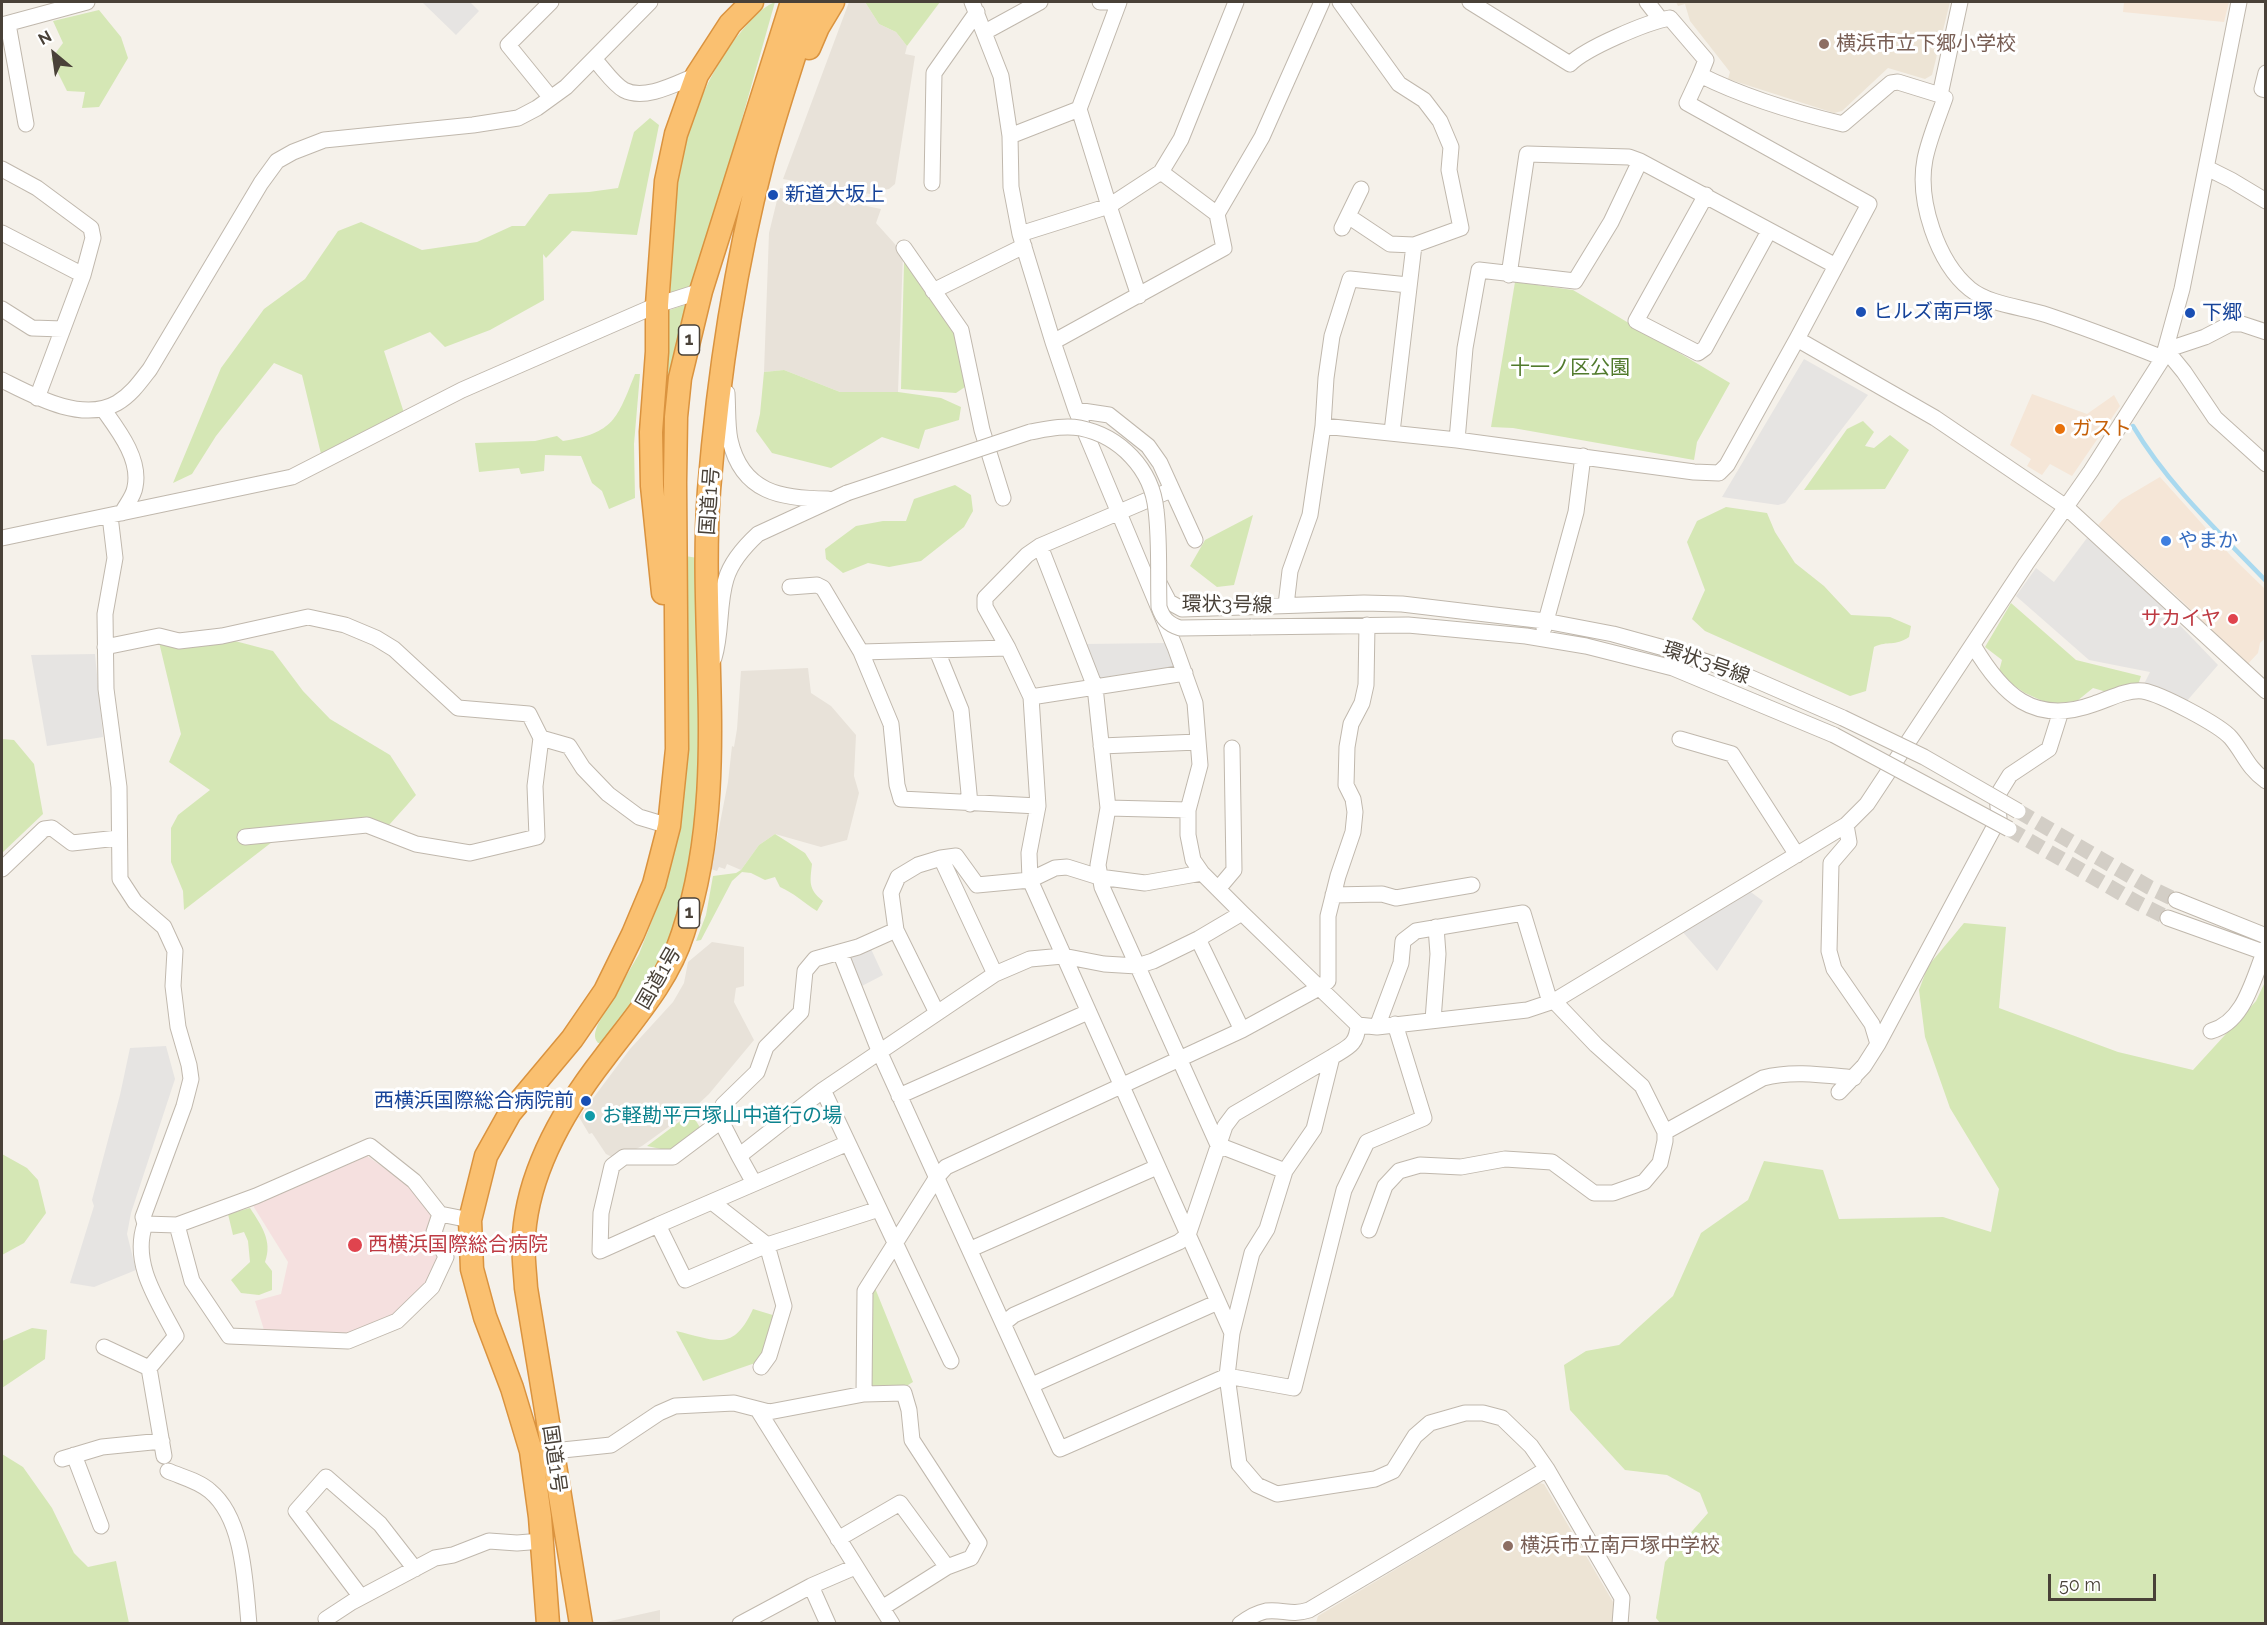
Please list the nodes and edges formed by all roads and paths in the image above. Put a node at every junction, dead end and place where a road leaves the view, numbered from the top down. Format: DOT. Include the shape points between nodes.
graph roads {
  1 [pos="87,2"];
  2 [pos="551,2"];
  3 [pos="650,2"];
  4 [pos="752,2"];
  5 [pos="792,2"];
  6 [pos="811,2"];
  7 [pos="833,2"];
  8 [pos="1040,2"];
  9 [pos="1100,2"];
  10 [pos="1119,2"];
  11 [pos="1236,2"];
  12 [pos="1322,2"];
  13 [pos="1340,2"];
  14 [pos="1470,2"];
  15 [pos="1647,2"];
  16 [pos="1960,2"];
  17 [pos="2239,2"];
  18 [pos="974,7"];
  19 [pos="1662,20"];
  20 [pos="5,25"];
  21 [pos="985,32"];
  22 [pos="594,59"];
  23 [pos="2265,73"];
  24 [pos="697,75"];
  25 [pos="1700,75"];
  26 [pos="2265,90"];
  27 [pos="1940,95"];
  28 [pos="551,98"];
  29 [pos="1079,109"];
  30 [pos="774,120"];
  31 [pos="26,124"];
  32 [pos="1010,136"];
  33 [pos="1640,161"];
  34 [pos="2207,168"];
  35 [pos="2,169"];
  36 [pos="1161,172"];
  37 [pos="932,183"];
  38 [pos="1361,189"];
  39 [pos="1706,195"];
  40 [pos="2265,201"];
  41 [pos="1108,206"];
  42 [pos="1217,214"];
  43 [pos="1768,231"];
  44 [pos="2,233"];
  45 [pos="1022,240"];
  46 [pos="1414,245"];
  47 [pos="904,248"];
  48 [pos="1836,266"];
  49 [pos="1509,274"];
  50 [pos="83,275"];
  51 [pos="1408,285"];
  52 [pos="701,291"];
  53 [pos="933,291"];
  54 [pos="1139,296"];
  55 [pos="657,305"];
  56 [pos="2,309"];
  57 [pos="63,329"];
  58 [pos="2265,332"];
  59 [pos="1797,339"];
  60 [pos="1053,342"];
  61 [pos="2165,354"];
  62 [pos="723,363"];
  63 [pos="2,381"];
  64 [pos="37,398"];
  65 [pos="103,409"];
  66 [pos="1077,410"];
  67 [pos="1323,426"];
  68 [pos="1392,432"];
  69 [pos="1457,440"];
  70 [pos="1583,456"];
  71 [pos="2265,464"];
  72 [pos="1171,490"];
  73 [pos="1003,498"];
  74 [pos="832,499"];
  75 [pos="2066,507"];
  76 [pos="1118,513"];
  77 [pos="116,514"];
  78 [pos="2,538"];
  79 [pos="1195,540"];
  80 [pos="1040,546"];
  81 [pos="1158,581"];
  82 [pos="790,587"];
  83 [pos="1286,605"];
  84 [pos="1545,621"];
  85 [pos="1367,625"];
  86 [pos="1542,638"];
  87 [pos="1973,645"];
  88 [pos="105,647"];
  89 [pos="1008,648"];
  90 [pos="937,651"];
  91 [pos="861,652"];
  92 [pos="709,673"];
  93 [pos="1185,673"];
  94 [pos="1095,687"];
  95 [pos="2265,691"];
  96 [pos="677,692"];
  97 [pos="1031,697"];
  98 [pos="2061,711"];
  99 [pos="541,738"];
  100 [pos="1680,739"];
  101 [pos="1198,742"];
  102 [pos="1101,746"];
  103 [pos="1232,748"];
  104 [pos="2265,781"];
  105 [pos="970,804"];
  106 [pos="1038,806"];
  107 [pos="1108,808"];
  108 [pos="1188,810"];
  109 [pos="2019,811"];
  110 [pos="669,825"];
  111 [pos="1846,825"];
  112 [pos="2009,829"];
  113 [pos="245,837"];
  114 [pos="118,838"];
  115 [pos="1797,855"];
  116 [pos="941,858"];
  117 [pos="2,869"];
  118 [pos="1202,873"];
  119 [pos="1099,878"];
  120 [pos="1030,880"];
  121 [pos="1472,885"];
  122 [pos="1218,889"];
  123 [pos="1334,895"];
  124 [pos="2176,900"];
  125 [pos="1242,913"];
  126 [pos="2168,918"];
  127 [pos="1436,927"];
  128 [pos="896,930"];
  129 [pos="2265,936"];
  130 [pos="1198,939"];
  131 [pos="2265,951"];
  132 [pos="840,952"];
  133 [pos="1063,956"];
  134 [pos="1137,966"];
  135 [pos="995,974"];
  136 [pos="1319,988"];
  137 [pos="1552,1001"];
  138 [pos="1088,1012"];
  139 [pos="937,1013"];
  140 [pos="1433,1020"];
  141 [pos="1395,1024"];
  142 [pos="1358,1025"];
  143 [pos="1377,1027"];
  144 [pos="1242,1030"];
  145 [pos="2211,1031"];
  146 [pos="572,1038"];
  147 [pos="1878,1044"];
  148 [pos="880,1053"];
  149 [pos="1332,1057"];
  150 [pos="602,1060"];
  151 [pos="1178,1060"];
  152 [pos="1854,1078"];
  153 [pos="1120,1087"];
  154 [pos="823,1090"];
  155 [pos="1839,1092"];
  156 [pos="899,1096"];
  157 [pos="721,1121"];
  158 [pos="1665,1132"];
  159 [pos="848,1143"];
  160 [pos="1218,1145"];
  161 [pos="739,1156"];
  162 [pos="1157,1167"];
  163 [pos="1285,1171"];
  164 [pos="937,1177"];
  165 [pos="754,1183"];
  166 [pos="712,1202"];
  167 [pos="879,1209"];
  168 [pos="440,1214"];
  169 [pos="470,1220"];
  170 [pos="145,1224"];
  171 [pos="177,1225"];
  172 [pos="658,1225"];
  173 [pos="1369,1230"];
  174 [pos="1188,1235"];
  175 [pos="896,1243"];
  176 [pos="767,1245"];
  177 [pos="971,1249"];
  178 [pos="1218,1302"];
  179 [pos="1004,1323"];
  180 [pos="1232,1333"];
  181 [pos="104,1347"];
  182 [pos="951,1361"];
  183 [pos="761,1367"];
  184 [pos="149,1368"];
  185 [pos="1227,1376"];
  186 [pos="1032,1385"];
  187 [pos="864,1394"];
  188 [pos="758,1410"];
  189 [pos="553,1451"];
  190 [pos="1547,1469"];
  191 [pos="168,1471"];
  192 [pos="101,1526"];
  193 [pos="838,1539"];
  194 [pos="542,1541"];
  195 [pos="855,1567"];
  196 [pos="947,1567"];
  197 [pos="415,1569"];
  198 [pos="811,1586"];
  199 [pos="361,1597"];
  200 [pos="882,1608"];
  201 [pos="1299,1619"];
  202 [pos="249,1623"];
  203 [pos="328,1623"];
  204 [pos="548,1623"];
  205 [pos="581,1623"];
  206 [pos="740,1623"];
  207 [pos="828,1623"];
  208 [pos="892,1623"];
  209 [pos="1240,1623"];
  210 [pos="1620,1623"];
  1 -- 20 [label="street"];
  2 -- 28 [label="street" via="508,45"];
  3 -- 22 [label="street"];
  4 -- 24 [label="highway, 国道1号 / 1" via="730,24"];
  5 -- 52 [label="highway, 国道1号 / 1"];
  6 -- 30 [label="highway, 1"];
  7 -- 30 [label="highway, 1"];
  8 -- 21 [label="street"];
  9 -- 10 [label="street"];
  10 -- 29 [label="street"];
  11 -- 36 [label="street" via="1181,139"];
  12 -- 42 [label="street" via="1262,137"];
  13 -- 46 [label="street" via="1399,84 1430,107 1451,147 1449,170 1461,228"];
  14 -- 19 [label="street" via="1570,64 1578,56"];
  15 -- 19 [label="street"];
  16 -- 27 [label="street"];
  17 -- 34 [label="street"];
  18 -- 21 [label="street"];
  18 -- 37 [label="street" via="934,73"];
  19 -- 25 [label="street" via="1670,18 1704,57"];
  20 -- 31 [label="street"];
  21 -- 32 [label="street" via="1001,76"];
  22 -- 24 [label="street" via="622,89 633,94 647,93"];
  22 -- 28 [label="street"];
  23 -- 26 [label="street"];
  24 -- 55 [label="highway, 国道1号 / 1" via="676,134 666,181"];
  25 -- 27 [label="street" via="1719,85 1843,124 1891,83"];
  25 -- 48 [label="street" via="1687,104 1869,204"];
  27 -- 61 [label="street" via="1945,98 1925,160 1924,184 1936,243 1956,275 1971,290 1990,299"];
  28 -- 65 [label="street" via="518,118 324,140 277,161 150,369 134,389"];
  29 -- 32 [label="street"];
  29 -- 41 [label="street"];
  30 -- 62 [label="highway, 国道1号 / 1" via="742,246"];
  32 -- 45 [label="street" via="1011,187"];
  33 -- 39 [label="street"];
  33 -- 49 [label="street" via="1611,222 1575,281"];
  33 -- 49 [label="street" via="1618,156 1527,154"];
  34 -- 40 [label="street"];
  34 -- 61 [label="street"];
  35 -- 50 [label="street" via="37,188 91,228 93,238"];
  36 -- 41 [label="street"];
  36 -- 42 [label="street"];
  38 -- 46 [label="street" via="1345,222 1390,244"];
  39 -- 43 [label="street"];
  39 -- 43 [label="street" via="1636,321 1698,353 1705,348"];
  41 -- 45 [label="street"];
  41 -- 54 [label="street"];
  42 -- 54 [label="street" via="1224,248"];
  43 -- 48 [label="street"];
  44 -- 50 [label="street"];
  45 -- 53 [label="street"];
  45 -- 60 [label="street"];
  46 -- 51 [label="street"];
  47 -- 53 [label="street"];
  48 -- 59 [label="street"];
  49 -- 69 [label="street" via="1479,270"];
  50 -- 57 [label="street"];
  51 -- 67 [label="street" via="1350,279 1332,336"];
  51 -- 68 [label="street"];
  52 -- 55 [label="street"];
  52 -- 96 [label="highway, 国道1号 / 1" via="684,358 676,417"];
  53 -- 73 [label="street" via="961,330 982,430"];
  54 -- 60 [label="street"];
  55 -- 77 [label="street" via="462,390 292,477"];
  55 -- 96 [label="highway, 国道1号 / 1" via="652,486"];
  56 -- 57 [label="street" via="32,328"];
  57 -- 64 [label="street"];
  58 -- 61 [label="street" via="2230,324"];
  59 -- 70 [label="street" via="1719,473"];
  59 -- 75 [label="street" via="1935,418"];
  60 -- 66 [label="street"];
  61 -- 71 [label="street" via="2184,372 2215,418"];
  61 -- 75 [label="street"];
  62 -- 74 [label="street" via="730,439 746,474 773,494"];
  62 -- 92 [label="highway, 国道1号 / 1" via="709,490"];
  63 -- 64 [label="street"];
  64 -- 65 [label="street" via="82,409"];
  65 -- 77 [label="street" via="130,453 135,473 135,488"];
  66 -- 72 [label="street" via="1109,415 1125,426 1148,446"];
  66 -- 76 [label="street"];
  67 -- 68 [label="street"];
  67 -- 83 [label="street" via="1310,515 1290,570"];
  68 -- 69 [label="street"];
  69 -- 70 [label="street"];
  70 -- 84 [label="street" via="1576,512"];
  72 -- 76 [label="street"];
  72 -- 79 [label="street"];
  74 -- 81 [label="street, bridge" via="1030,432 1079,428 1102,434 1118,444 1143,470 1156,508"];
  74 -- 92 [label="street" via="758,534 737,557 726,578 719,640"];
  75 -- 87 [label="street"];
  75 -- 95 [label="street"];
  76 -- 80 [label="street"];
  76 -- 93 [label="street"];
  77 -- 78 [label="street"];
  77 -- 88 [label="street"];
  80 -- 89 [label="street" via="985,598 985,607"];
  80 -- 94 [label="street"];
  81 -- 83 [label="street, 環状3号線" via="1169,602 1182,609"];
  81 -- 85 [label="street, 環状3号線, bridge" via="1162,617 1180,628"];
  82 -- 91 [label="street" via="823,588"];
  83 -- 84 [label="street, 環状3号線" via="1402,604"];
  84 -- 86 [label="street"];
  84 -- 109 [label="street, 環状3号線, bridge" via="1613,634 1742,674 1924,757"];
  85 -- 86 [label="street, 環状3号線" via="1456,628"];
  85 -- 123 [label="street" via="1366,686 1351,724 1347,747 1346,785 1355,812 1353,832"];
  86 -- 112 [label="street, 環状3号線, bridge" via="1673,668 1834,735"];
  87 -- 98 [label="street" via="2009,694 2042,711"];
  87 -- 111 [label="street" via="1867,804"];
  88 -- 99 [label="street" via="159,636 179,641 222,636 308,617 345,625 376,638 394,649 458,708 530,714"];
  88 -- 114 [label="street" via="106,689 119,787"];
  89 -- 90 [label="street"];
  89 -- 97 [label="street"];
  90 -- 91 [label="street"];
  90 -- 105 [label="street" via="961,710"];
  91 -- 105 [label="street" via="891,724 901,800"];
  92 -- 150 [label="highway, 国道1号 / 1" via="711,767 699,879 674,958 650,1000"];
  93 -- 94 [label="street"];
  93 -- 101 [label="street" via="1195,703"];
  94 -- 97 [label="street"];
  94 -- 102 [label="street"];
  96 -- 110 [label="highway, 国道1号 / 1"];
  97 -- 106 [label="street"];
  98 -- 104 [label="street" via="2082,709 2131,691 2144,692 2170,701 2224,731 2252,771"];
  98 -- 147 [label="street" via="2049,749 2010,776 1997,796 1999,818"];
  99 -- 110 [label="street" via="569,746 583,768 608,794 639,817"];
  99 -- 113 [label="street" via="535,786 537,837 470,853 416,843 367,825"];
  100 -- 115 [label="street" via="1732,754"];
  101 -- 102 [label="street"];
  101 -- 108 [label="street" via="1200,765"];
  102 -- 107 [label="street"];
  103 -- 122 [label="street" via="1234,870"];
  105 -- 106 [label="street"];
  106 -- 120 [label="street" via="1029,853"];
  107 -- 108 [label="street"];
  107 -- 119 [label="street"];
  108 -- 118 [label="street" via="1192,860"];
  110 -- 146 [label="highway, 国道1号 / 1" via="654,884 633,934 605,991"];
  111 -- 115 [label="street"];
  111 -- 147 [label="street" via="1849,843 1831,863 1829,951 1834,969 1872,1024"];
  114 -- 117 [label="street" via="72,843 52,828 44,828"];
  114 -- 170 [label="street" via="120,879 135,902 164,927 175,951 173,986 178,1027 191,1079 143,1217"];
  115 -- 137 [label="street"];
  116 -- 120 [label="street" via="956,856 977,885"];
  116 -- 128 [label="street" via="898,877 891,893"];
  116 -- 135 [label="street"];
  118 -- 119 [label="street" via="1145,883"];
  118 -- 122 [label="street"];
  119 -- 120 [label="street" via="1067,867 1054,868"];
  119 -- 134 [label="street"];
  120 -- 133 [label="street"];
  121 -- 123 [label="street" via="1396,898 1382,894"];
  122 -- 125 [label="street"];
  123 -- 136 [label="street" via="1328,916 1328,981"];
  124 -- 129 [label="street"];
  125 -- 130 [label="street"];
  125 -- 136 [label="street"];
  126 -- 131 [label="street"];
  127 -- 137 [label="street" via="1523,913"];
  127 -- 140 [label="street"];
  127 -- 143 [label="street" via="1416,931 1404,941 1401,963"];
  128 -- 132 [label="street"];
  128 -- 139 [label="street"];
  130 -- 134 [label="street"];
  130 -- 144 [label="street"];
  131 -- 145 [label="street" via="2233,1020"];
  132 -- 148 [label="street"];
  132 -- 157 [label="street" via="815,959 805,970 801,1012 766,1047 757,1072 723,1105"];
  133 -- 134 [label="street"];
  133 -- 135 [label="street" via="1029,959"];
  133 -- 138 [label="street"];
  134 -- 151 [label="street"];
  135 -- 139 [label="street"];
  136 -- 142 [label="street"];
  136 -- 144 [label="street"];
  137 -- 140 [label="street" via="1527,1010"];
  137 -- 158 [label="street" via="1642,1086"];
  138 -- 153 [label="street"];
  138 -- 156 [label="street"];
  139 -- 148 [label="street"];
  140 -- 141 [label="street"];
  141 -- 143 [label="street"];
  141 -- 185 [label="street" via="1424,1118 1367,1142 1344,1190 1294,1388"];
  142 -- 143 [label="street"];
  142 -- 149 [label="street" via="1352,1044"];
  144 -- 151 [label="street"];
  146 -- 150 [label="highway"];
  146 -- 169 [label="highway, 国道1号 / 1" via="510,1113 486,1156"];
  147 -- 152 [label="street"];
  148 -- 154 [label="street"];
  148 -- 156 [label="street"];
  149 -- 160 [label="street" via="1234,1114"];
  149 -- 163 [label="street" via="1314,1128"];
  150 -- 189 [label="highway, 国道1号 / 1" via="566,1111 549,1146 531,1195 524,1234 526,1288"];
  151 -- 153 [label="street"];
  151 -- 160 [label="street"];
  152 -- 155 [label="street"];
  152 -- 158 [label="street" via="1779,1074 1763,1078"];
  153 -- 162 [label="street"];
  153 -- 164 [label="street" via="946,1167"];
  154 -- 159 [label="street"];
  154 -- 161 [label="street"];
  156 -- 164 [label="street"];
  157 -- 161 [label="street"];
  157 -- 172 [label="street" via="673,1157 624,1157 612,1166 601,1213 600,1251"];
  158 -- 173 [label="street" via="1660,1163 1644,1182 1613,1193 1594,1193 1552,1162 1504,1159 1461,1167 1420,1165 1399,1171 1385,1186"];
  159 -- 165 [label="street"];
  159 -- 167 [label="street"];
  160 -- 163 [label="street"];
  160 -- 174 [label="street"];
  161 -- 165 [label="street"];
  162 -- 174 [label="street"];
  162 -- 177 [label="street"];
  163 -- 180 [label="street" via="1267,1229 1252,1253"];
  164 -- 175 [label="street"];
  164 -- 177 [label="street"];
  165 -- 166 [label="street"];
  166 -- 172 [label="street"];
  166 -- 176 [label="street"];
  167 -- 175 [label="street"];
  167 -- 176 [label="street"];
  168 -- 169 [label="street"];
  168 -- 171 [label="street" via="414,1181 370,1146 256,1196"];
  168 -- 171 [label="street" via="434,1232 446,1257 432,1287 397,1321 348,1341 229,1336 192,1281"];
  169 -- 194 [label="highway, 国道1号 / 1" via="472,1269 531,1451"];
  170 -- 171 [label="street"];
  170 -- 184 [label="street" via="140,1239 142,1262 176,1336"];
  172 -- 176 [label="street" via="685,1280"];
  174 -- 178 [label="street"];
  174 -- 179 [label="street"];
  175 -- 182 [label="street"];
  175 -- 187 [label="street" via="865,1291"];
  176 -- 183 [label="street" via="784,1306 769,1356"];
  177 -- 179 [label="street"];
  178 -- 180 [label="street"];
  178 -- 186 [label="street"];
  179 -- 186 [label="street"];
  180 -- 185 [label="street"];
  181 -- 184 [label="street"];
  184 -- 192 [label="street" via="163,1449 102,1448 68,1457"];
  185 -- 186 [label="street" via="1060,1449"];
  185 -- 190 [label="street" via="1239,1464 1257,1485 1277,1494 1375,1479 1393,1471 1415,1436 1430,1423 1465,1413 1502,1418 1531,1446"];
  187 -- 188 [label="street" via="784,1411"];
  187 -- 196 [label="street" via="904,1393 912,1440 979,1543 971,1558"];
  188 -- 189 [label="street" via="734,1404 675,1406 611,1444"];
  188 -- 193 [label="street"];
  189 -- 205 [label="highway, 国道1号 / 1"];
  190 -- 201 [label="street"];
  190 -- 210 [label="street" via="1622,1598"];
  191 -- 202 [label="street" via="197,1482 224,1507 243,1559"];
  193 -- 195 [label="street"];
  193 -- 196 [label="street" via="900,1503"];
  194 -- 197 [label="street" via="489,1541 435,1558"];
  194 -- 204 [label="highway, 国道1号 / 1"];
  195 -- 198 [label="street"];
  195 -- 200 [label="street"];
  196 -- 200 [label="street"];
  197 -- 199 [label="street"];
  197 -- 199 [label="street" via="380,1524 326,1477 296,1511"];
  198 -- 206 [label="street"];
  198 -- 207 [label="street"];
  199 -- 203 [label="street" via="326,1619"];
  200 -- 208 [label="street"];
  201 -- 209 [label="street" via="1265,1611"];
}
